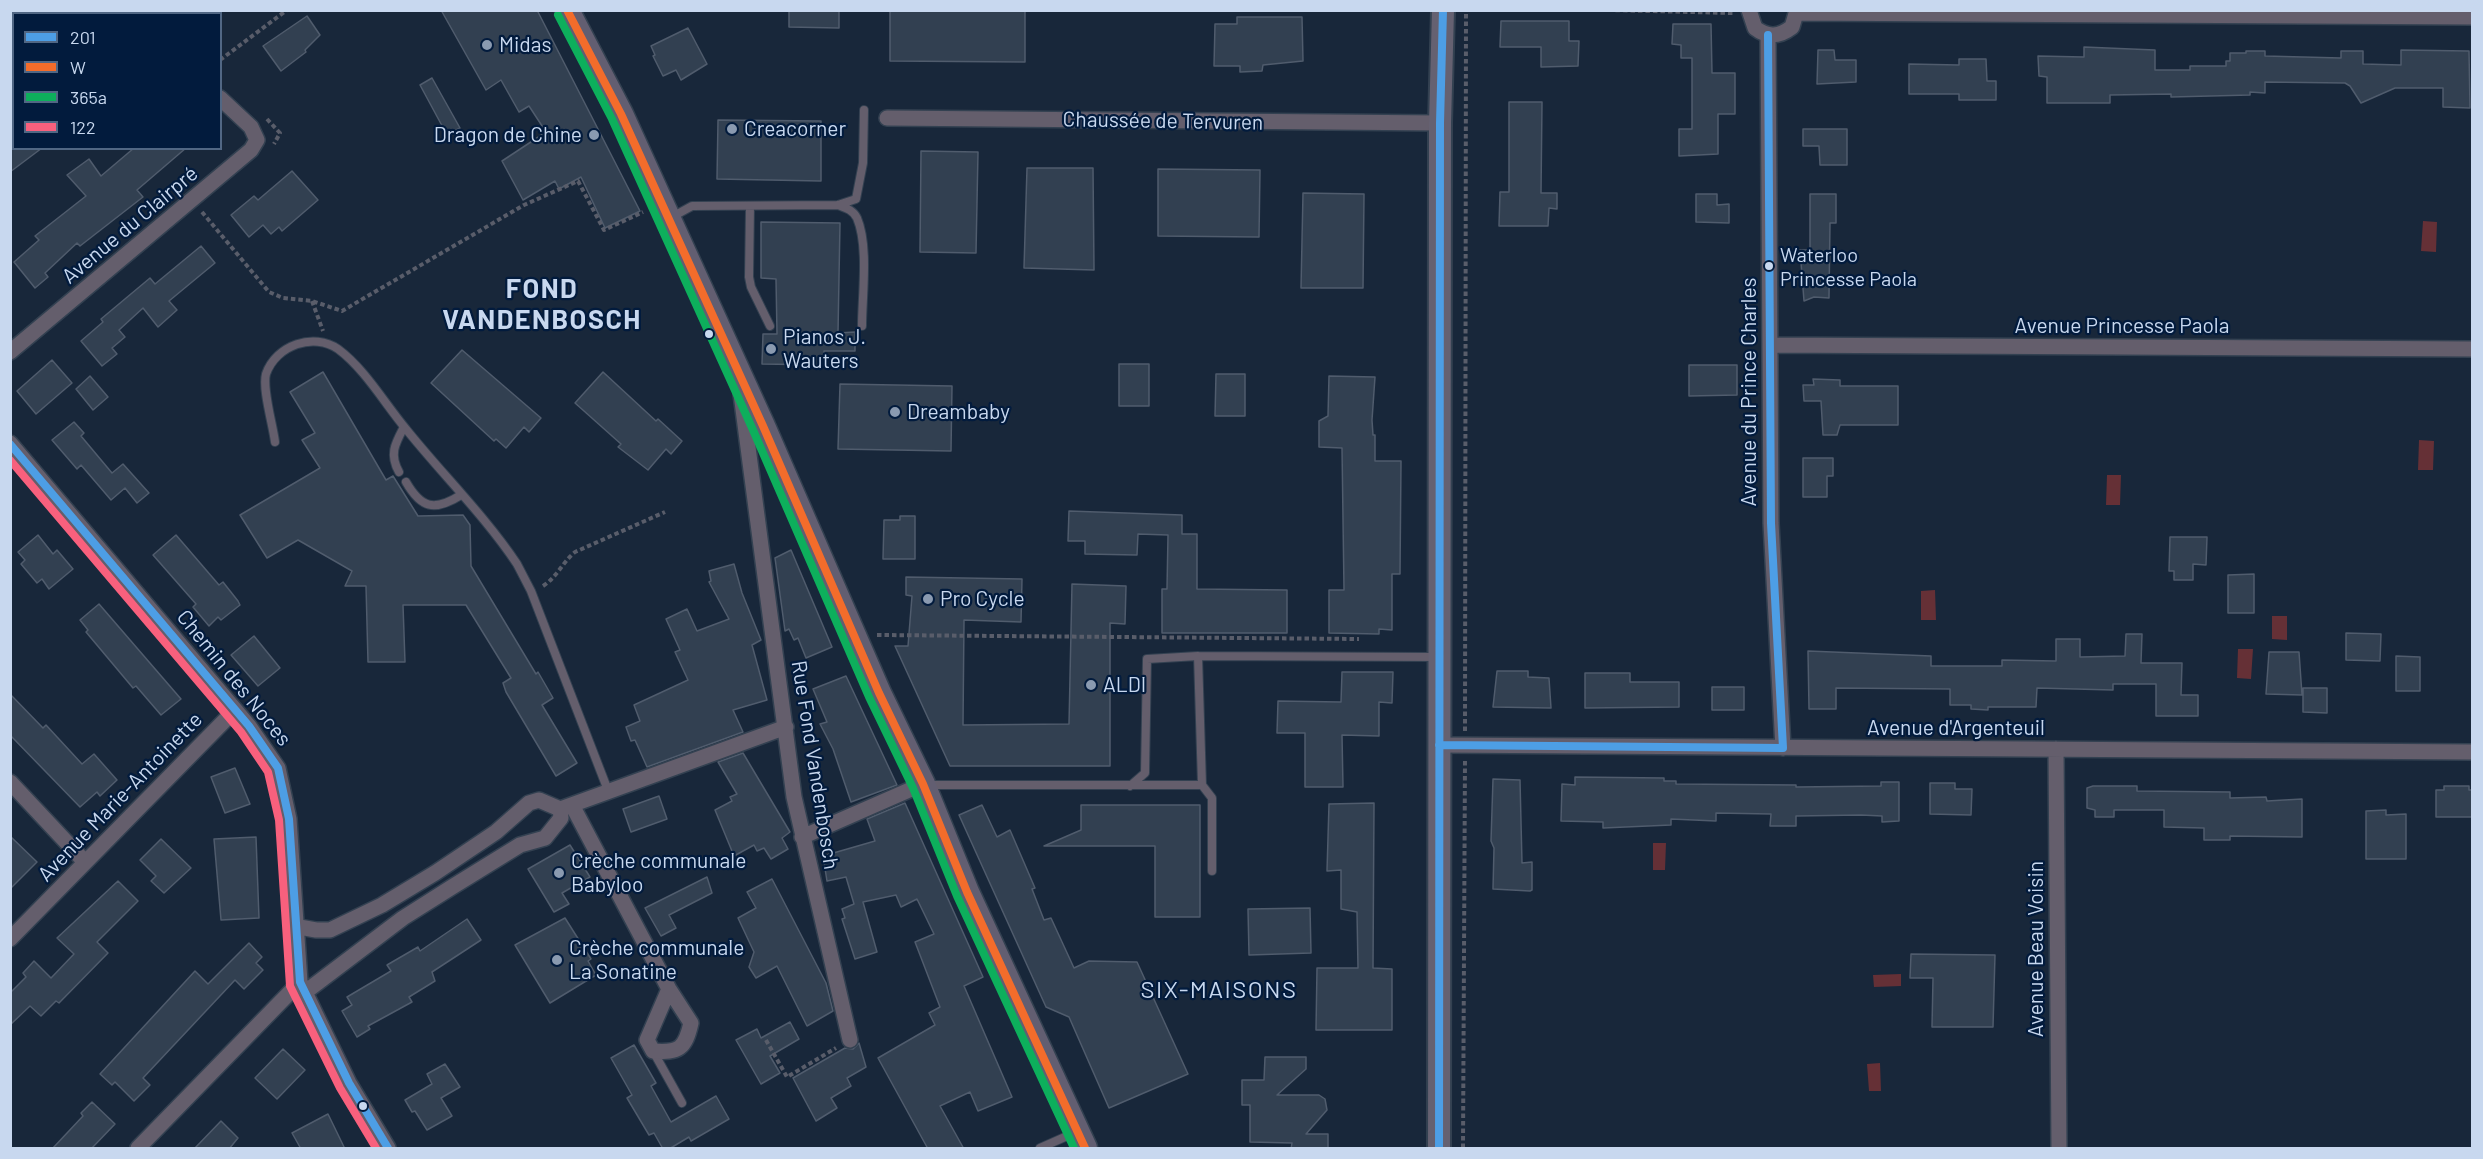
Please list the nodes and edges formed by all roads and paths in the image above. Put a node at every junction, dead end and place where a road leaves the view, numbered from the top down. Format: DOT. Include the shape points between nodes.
graph roads {
  1 [pos="287,10"];
  2 [pos="567,10"];
  3 [pos="1443,10"];
  4 [pos="1466,10"];
  5 [pos="1608,10"];
  6 [pos="1797,11"];
  7 [pos="1749,12"];
  8 [pos="2472,17"];
  9 [pos="1768,35"];
  10 [pos="222,59"];
  11 [pos="222,100"];
  12 [pos="864,110"];
  13 [pos="887,118"];
  14 [pos="1440,123"];
  15 [pos="192,201"];
  16 [pos="838,205"];
  17 [pos="750,206"];
  18 [pos="665,211"];
  19 [pos="312,301"];
  20 [pos="770,326"];
  21 [pos="862,326"];
  22 [pos="325,343"];
  23 [pos="1770,345"];
  24 [pos="2472,349"];
  25 [pos="10,352"];
  26 [pos="740,379"];
  27 [pos="404,427"];
  28 [pos="275,442"];
  29 [pos="10,443"];
  30 [pos="399,472"];
  31 [pos="406,482"];
  32 [pos="460,495"];
  33 [pos="665,512"];
  34 [pos="531,591"];
  35 [pos="854,635"];
  36 [pos="1359,639"];
  37 [pos="1198,656"];
  38 [pos="1439,657"];
  39 [pos="234,711"];
  40 [pos="786,727"];
  41 [pos="1439,745"];
  42 [pos="1465,745"];
  43 [pos="1783,748"];
  44 [pos="2056,750"];
  45 [pos="2472,752"];
  46 [pos="10,782"];
  47 [pos="923,784"];
  48 [pos="1202,785"];
  49 [pos="1130,786"];
  50 [pos="609,793"];
  51 [pos="566,807"];
  52 [pos="802,837"];
  53 [pos="85,862"];
  54 [pos="1212,871"];
  55 [pos="294,926"];
  56 [pos="10,939"];
  57 [pos="302,988"];
  58 [pos="669,988"];
  59 [pos="766,1040"];
  60 [pos="850,1040"];
  61 [pos="653,1051"];
  62 [pos="682,1103"];
  63 [pos="1080,1140"];
  64 [pos="138,1149"];
  65 [pos="387,1149"];
  66 [pos="1040,1149"];
  67 [pos="1439,1149"];
  68 [pos="1462,1149"];
  69 [pos="2059,1149"];
  1 -- 10 [label="path"];
  2 -- 18 [label="main road"];
  3 -- 14 [label="main road"];
  4 -- 42 [label="path"];
  5 -- 7 [label="path"];
  6 -- 8 [label="street"];
  6 -- 9 [label="street" via="1792,27 1785,33"];
  7 -- 9 [label="street" via="1755,28"];
  9 -- 23 [label="street, Avenue du Prince Charles"];
  11 -- 15 [label="street, Avenue du Clairpré" via="251,127 257,140 251,150"];
  12 -- 16 [label="lane" via="861,183 856,199"];
  13 -- 14 [label="street, Chaussée de Tervuren"];
  14 -- 38 [label="main road"];
  15 -- 19 [label="path" via="268,292"];
  15 -- 25 [label="street, Avenue du Clairpré"];
  16 -- 17 [label="lane"];
  16 -- 21 [label="lane" via="856,217 861,235"];
  17 -- 18 [label="lane" via="692,206"];
  17 -- 20 [label="lane" via="751,287"];
  18 -- 19 [label="path" via="604,230 578,181 524,205 342,310"];
  18 -- 26 [label="main road"];
  19 -- 22 [label="path"];
  22 -- 27 [label="lane" via="347,357"];
  22 -- 28 [label="lane" via="302,342 292,346 273,362 266,374"];
  23 -- 24 [label="street, Avenue Princesse Paola"];
  23 -- 43 [label="street, Avenue du Prince Charles" via="1771,523"];
  26 -- 35 [label="main road"];
  26 -- 40 [label="street, Rue Fond Vandenbosch"];
  27 -- 30 [label="lane" via="393,447"];
  27 -- 32 [label="lane"];
  29 -- 39 [label="street, Chemin des Noces"];
  31 -- 32 [label="lane" via="416,500 424,503 450,502"];
  32 -- 34 [label="lane" via="507,550"];
  33 -- 34 [label="path" via="575,552 563,562 554,578"];
  34 -- 50 [label="lane"];
  35 -- 36 [label="path"];
  35 -- 47 [label="main road"];
  37 -- 38 [label="lane"];
  37 -- 48 [label="lane"];
  37 -- 49 [label="lane" via="1148,659 1145,773"];
  38 -- 41 [label="main road"];
  39 -- 53 [label="street, Avenue Marie-Antoinette"];
  39 -- 55 [label="street, Chemin des Noces" via="278,768 289,819"];
  40 -- 50 [label="street"];
  40 -- 52 [label="street, Rue Fond Vandenbosch"];
  41 -- 42 [label="street, Avenue d'Argenteuil"];
  41 -- 67 [label="main road"];
  42 -- 43 [label="street, Avenue d'Argenteuil"];
  42 -- 68 [label="path"];
  43 -- 44 [label="street, Avenue d'Argenteuil"];
  44 -- 45 [label="street, Avenue d'Argenteuil"];
  44 -- 69 [label="street, Avenue Beau Voisin"];
  46 -- 53 [label="street"];
  47 -- 49 [label="lane"];
  47 -- 52 [label="street"];
  47 -- 63 [label="main road" via="967,892"];
  48 -- 49 [label="lane"];
  48 -- 54 [label="lane" via="1212,798"];
  50 -- 51 [label="street"];
  51 -- 55 [label="street" via="539,800 529,802 496,832 389,901 330,930"];
  51 -- 57 [label="street" via="545,838 520,845 403,918"];
  51 -- 58 [label="street"];
  52 -- 60 [label="street, Rue Fond Vandenbosch"];
  53 -- 56 [label="street, Avenue Marie-Antoinette"];
  55 -- 57 [label="street, Chemin des Noces"];
  57 -- 64 [label="street"];
  57 -- 65 [label="street, Chemin des Noces"];
  58 -- 61 [label="street" via="647,1040"];
  58 -- 61 [label="street" via="691,1023 688,1038 680,1048"];
  59 -- 60 [label="path" via="787,1077"];
  61 -- 62 [label="lane"];
  63 -- 66 [label="lane"];
}
